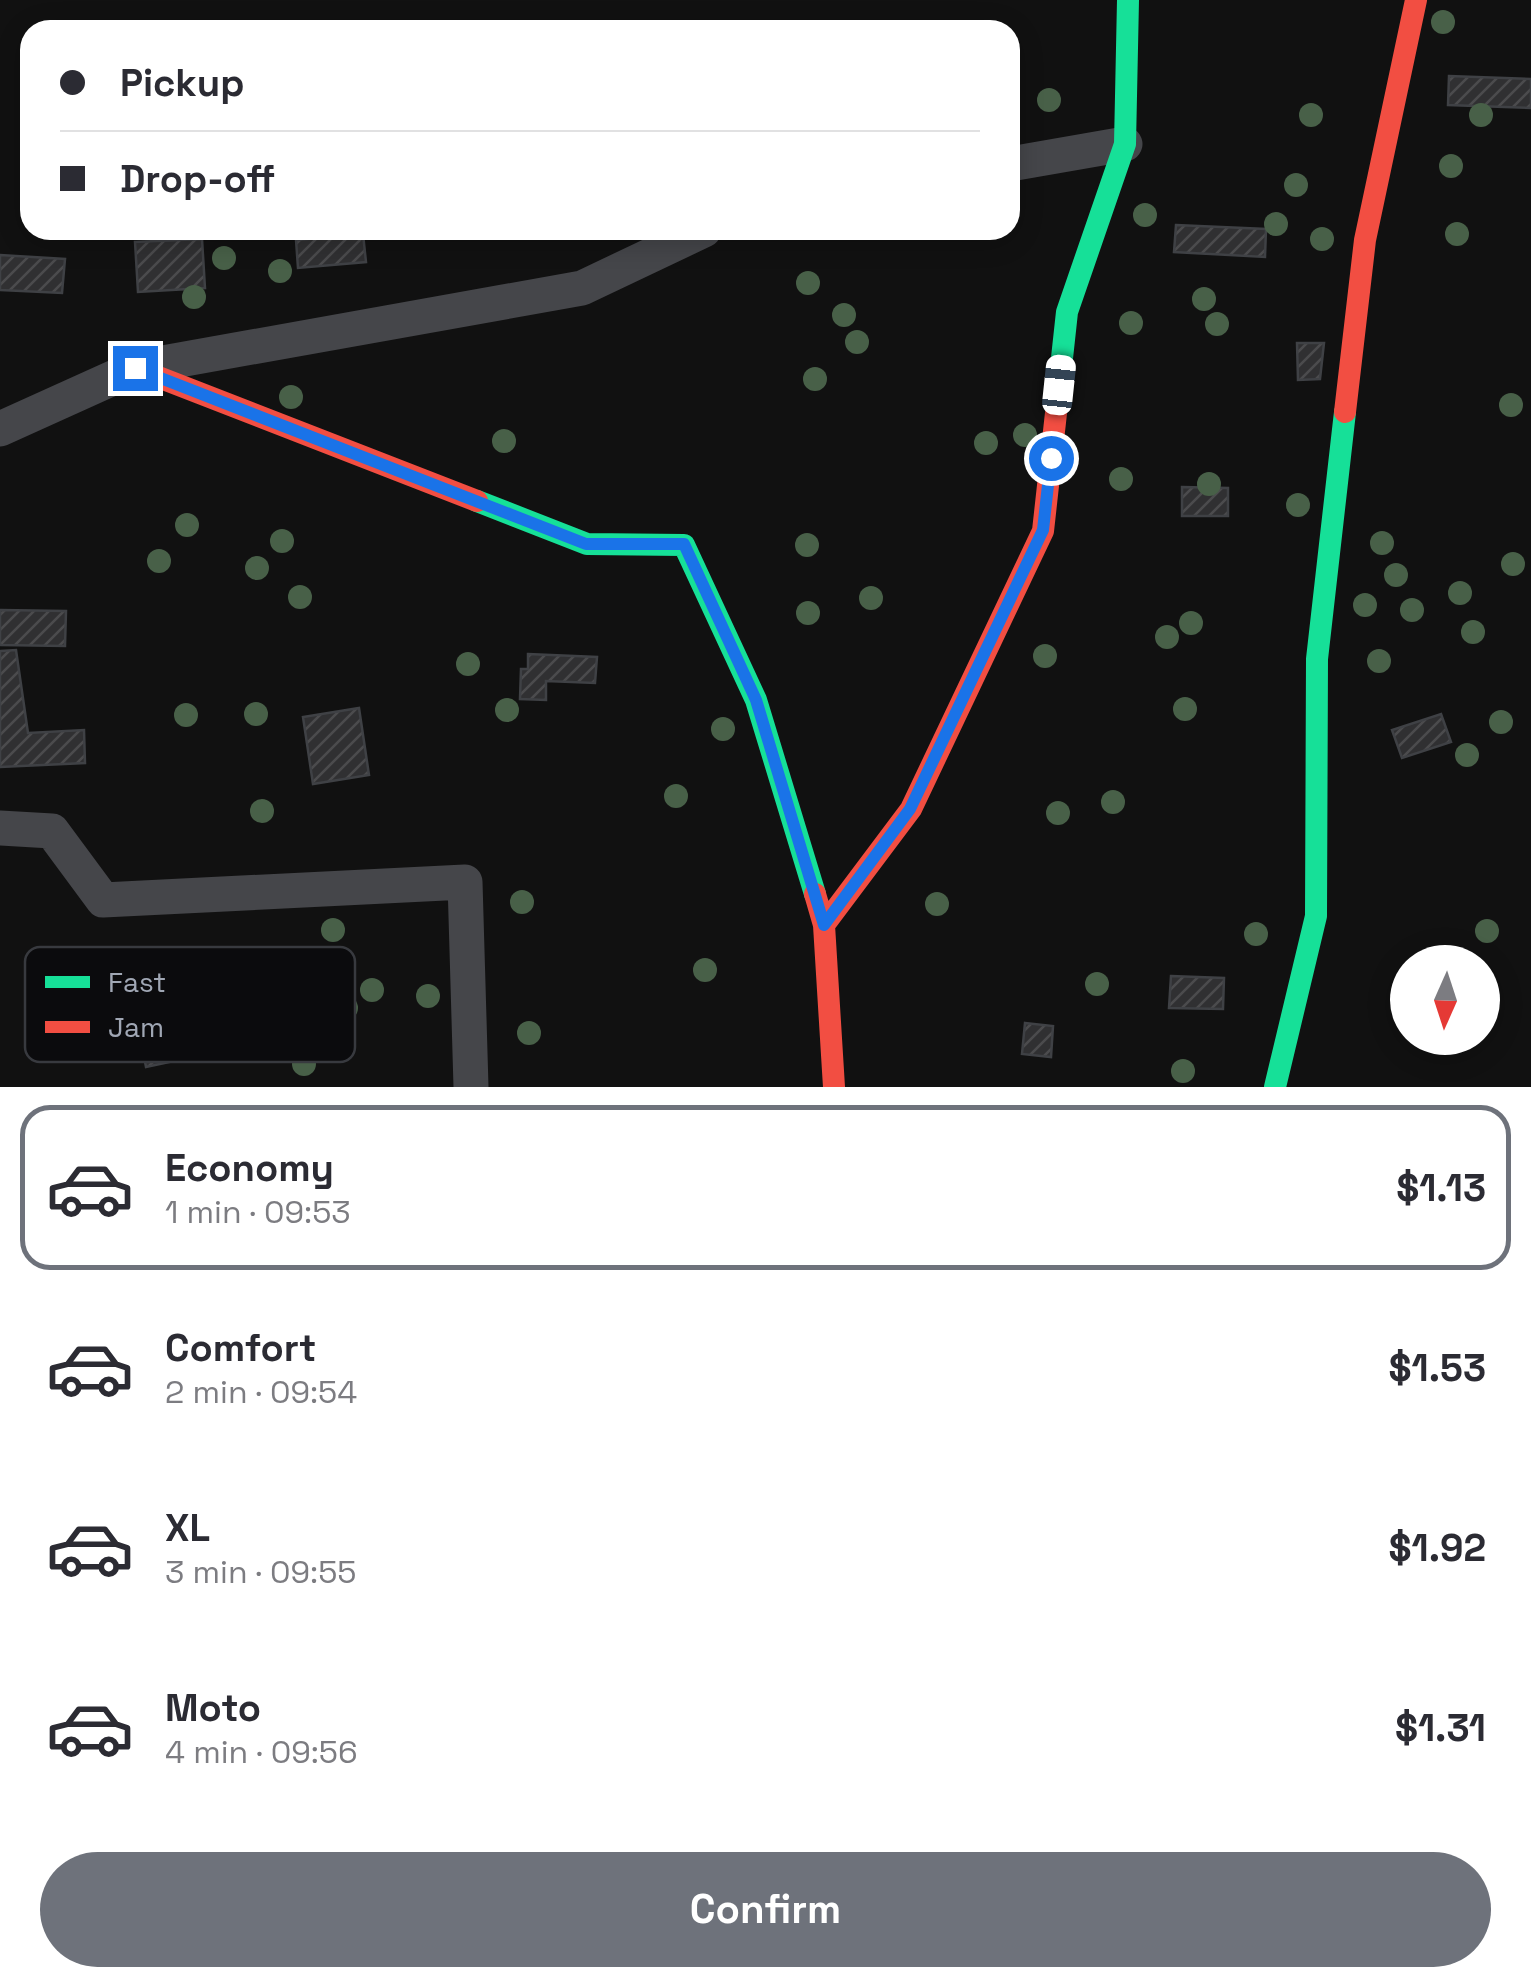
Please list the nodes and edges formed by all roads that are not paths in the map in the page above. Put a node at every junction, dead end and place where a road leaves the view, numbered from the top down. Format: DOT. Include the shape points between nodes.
graph roads {
  1 [pos="1128,0"];
  2 [pos="1416,0"];
  3 [pos="1125,144"];
  4 [pos="1020,162"];
  5 [pos="683,240"];
  6 [pos="135,368"];
  7 [pos="0,429"];
  8 [pos="0,828"];
  9 [pos="824,925"];
  10 [pos="470,1087"];
  11 [pos="834,1087"];
  12 [pos="1275,1087"];
  1 -- 3 [label="street"];
  2 -- 12 [label="street" via="1366,240 1317,660 1316,916"];
  3 -- 4 [label="street"];
  3 -- 9 [label="street" via="1067,312 1043,530 910,809"];
  5 -- 6 [label="street" via="582,288"];
  6 -- 7 [label="street"];
  6 -- 9 [label="street" via="586,544 684,544 756,700"];
  8 -- 10 [label="street" via="52,830 103,900 465,882"];
  9 -- 11 [label="street"];
}
